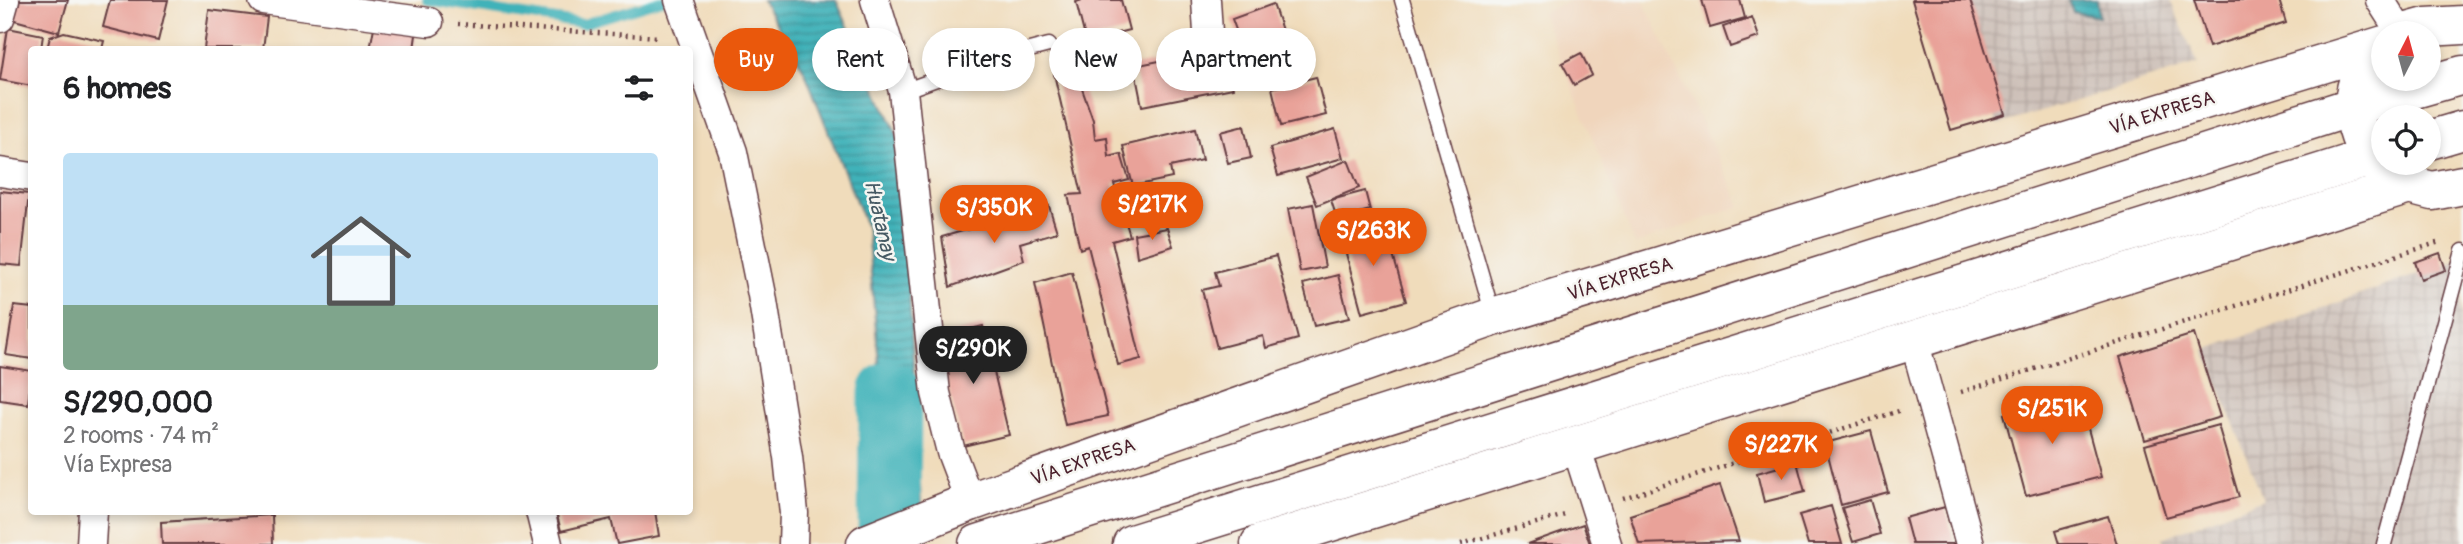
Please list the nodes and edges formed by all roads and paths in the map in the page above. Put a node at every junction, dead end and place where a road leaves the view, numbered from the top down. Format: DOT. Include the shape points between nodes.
graph roads {
  1 [pos="5,0"];
  2 [pos="264,0"];
  3 [pos="679,0"];
  4 [pos="875,0"];
  5 [pos="1206,0"];
  6 [pos="1402,0"];
  7 [pos="2380,0"];
  8 [pos="0,18"];
  9 [pos="2394,21"];
  10 [pos="429,22"];
  11 [pos="2441,27"];
  12 [pos="884,28"];
  13 [pos="1208,28"];
  14 [pos="2459,28"];
  15 [pos="692,40"];
  16 [pos="1049,45"];
  17 [pos="2371,50"];
  18 [pos="2371,59"];
  19 [pos="2463,75"];
  20 [pos="908,89"];
  21 [pos="903,91"];
  22 [pos="2355,106"];
  23 [pos="2463,131"];
  24 [pos="2441,137"];
  25 [pos="2371,147"];
  26 [pos="2371,157"];
  27 [pos="0,172"];
  28 [pos="2388,175"];
  29 [pos="28,176"];
  30 [pos="2409,185"];
  31 [pos="2463,185"];
  32 [pos="2463,251"];
  33 [pos="1493,317"];
  34 [pos="1914,340"];
  35 [pos="1576,446"];
  36 [pos="965,504"];
  37 [pos="93,515"];
  38 [pos="541,515"];
  39 [pos="981,543"];
  40 [pos="91,544"];
  41 [pos="548,544"];
  42 [pos="793,544"];
  43 [pos="866,544"];
  44 [pos="1132,544"];
  45 [pos="1260,544"];
  46 [pos="1607,544"];
  47 [pos="1970,544"];
  48 [pos="2384,544"];
  1 -- 8 [label="street"];
  2 -- 10 [label="street"];
  3 -- 15 [label="street"];
  4 -- 12 [label="street"];
  5 -- 13 [label="street"];
  6 -- 33 [label="lane"];
  7 -- 9 [label="street"];
  10 -- 15 [label="path"];
  11 -- 14 [label="main road"];
  15 -- 42 [label="street" via="733,152 788,457"];
  16 -- 20 [label="lane"];
  17 -- 33 [label="main road, VÍA EXPRESA"];
  18 -- 22 [label="main road" via="2358,82"];
  19 -- 22 [label="main road"];
  21 -- 36 [label="street" via="936,393"];
  22 -- 25 [label="main road" via="2358,131"];
  22 -- 39 [label="main road"];
  23 -- 24 [label="main road"];
  26 -- 44 [label="main road"];
  27 -- 29 [label="street"];
  28 -- 30 [label="main road"];
  30 -- 31 [label="main road" via="2432,191"];
  30 -- 34 [label="main road"];
  32 -- 48 [label="lane"];
  33 -- 36 [label="main road, VÍA EXPRESA"];
  34 -- 35 [label="main road"];
  34 -- 47 [label="street"];
  35 -- 45 [label="main road"];
  35 -- 46 [label="street"];
  36 -- 43 [label="main road, VÍA EXPRESA"];
  37 -- 40 [label="street"];
  38 -- 41 [label="street"];
}
